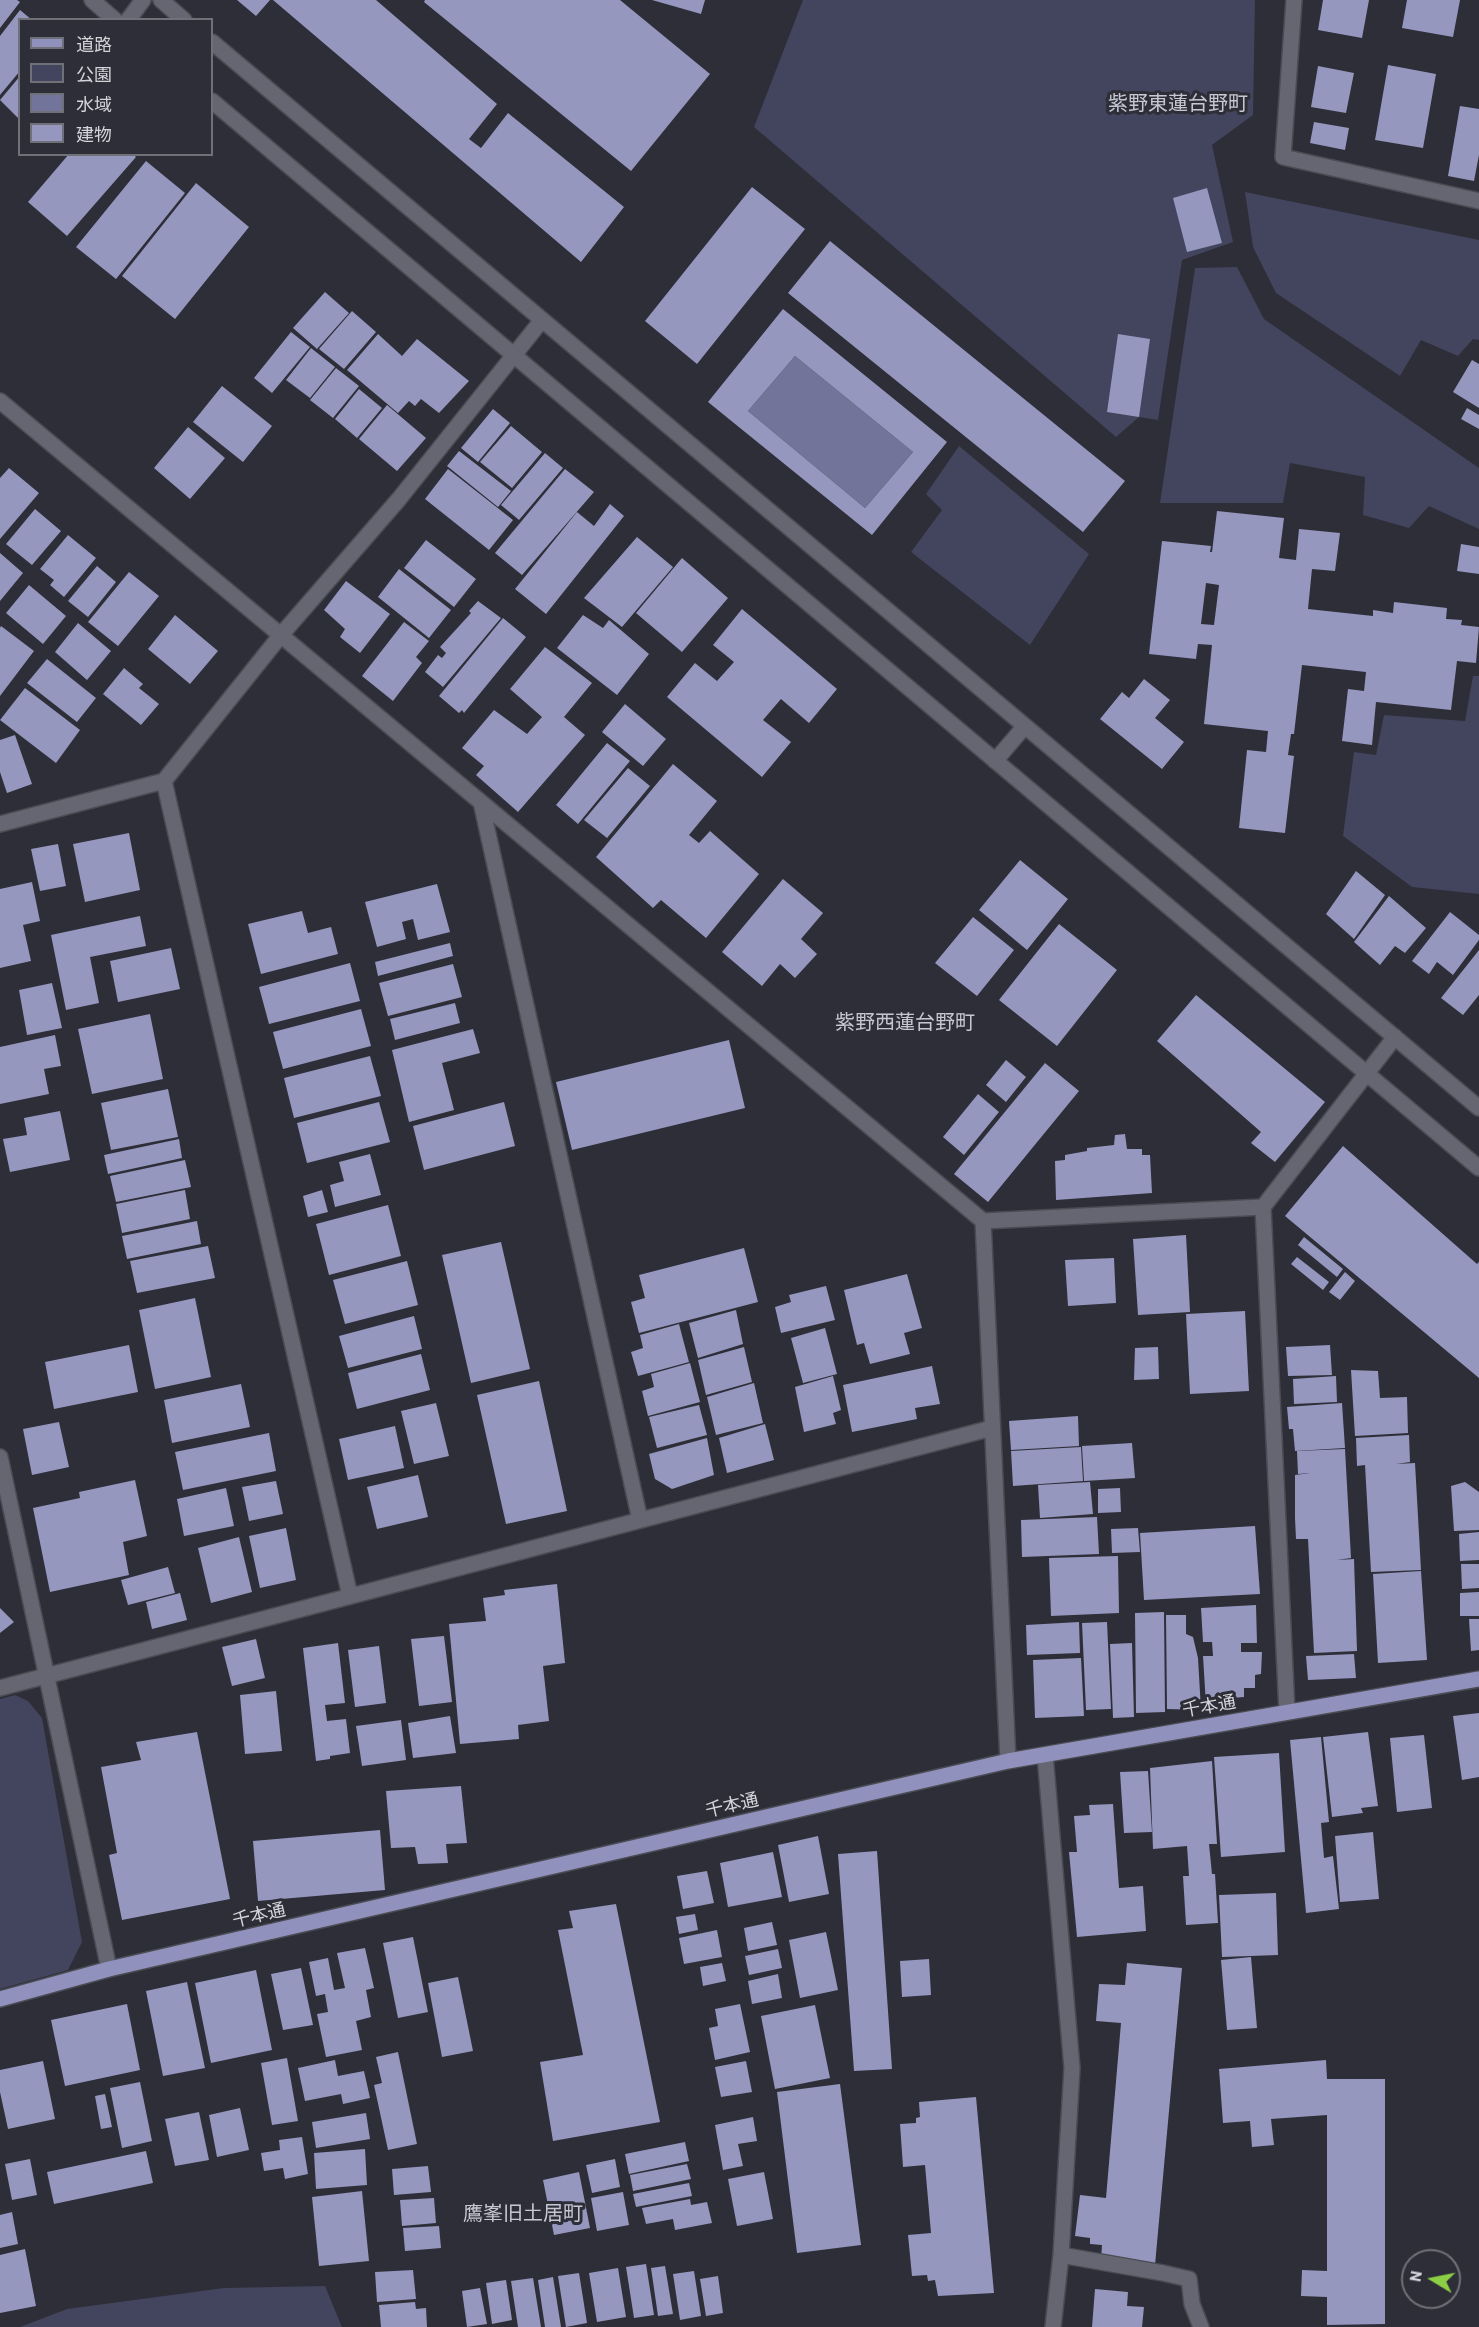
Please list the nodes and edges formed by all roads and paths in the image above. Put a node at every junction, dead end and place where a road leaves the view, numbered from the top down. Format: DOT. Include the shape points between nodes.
graph roads {
  1 [pos="92,0"];
  2 [pos="143,0"];
  3 [pos="161,0"];
  4 [pos="1294,0"];
  5 [pos="113,18"];
  6 [pos="130,18"];
  7 [pos="182,18"];
  8 [pos="213,43"];
  9 [pos="213,102"];
  10 [pos="1479,201"];
  11 [pos="542,320"];
  12 [pos="513,355"];
  13 [pos="0,401"];
  14 [pos="281,635"];
  15 [pos="1025,726"];
  16 [pos="995,760"];
  17 [pos="164,781"];
  18 [pos="481,801"];
  19 [pos="0,824"];
  20 [pos="1395,1037"];
  21 [pos="1367,1074"];
  22 [pos="1479,1108"];
  23 [pos="1479,1168"];
  24 [pos="1263,1207"];
  25 [pos="983,1221"];
  26 [pos="992,1428"];
  27 [pos="0,1457"];
  28 [pos="640,1520"];
  29 [pos="350,1596"];
  30 [pos="46,1676"];
  31 [pos="1479,1679"];
  32 [pos="0,1688"];
  33 [pos="1287,1712"];
  34 [pos="1046,1755"];
  35 [pos="1008,1761"];
  36 [pos="109,1969"];
  37 [pos="0,1999"];
  38 [pos="1061,2255"];
  39 [pos="1053,2327"];
  40 [pos="1201,2327"];
  1 -- 5 [label="street"];
  2 -- 6 [label="street"];
  3 -- 7 [label="street"];
  4 -- 10 [label="street" via="1283,157"];
  8 -- 11 [label="street"];
  9 -- 12 [label="street"];
  11 -- 12 [label="street"];
  11 -- 15 [label="street"];
  12 -- 14 [label="street" via="399,499"];
  12 -- 16 [label="street"];
  13 -- 14 [label="street"];
  14 -- 17 [label="street"];
  14 -- 18 [label="street"];
  15 -- 16 [label="street"];
  15 -- 20 [label="street"];
  16 -- 21 [label="street"];
  17 -- 19 [label="street"];
  17 -- 29 [label="street"];
  18 -- 25 [label="street"];
  18 -- 28 [label="street"];
  20 -- 21 [label="street"];
  20 -- 22 [label="street"];
  21 -- 23 [label="street"];
  21 -- 24 [label="street"];
  24 -- 25 [label="street"];
  24 -- 33 [label="street"];
  25 -- 26 [label="street"];
  26 -- 28 [label="street"];
  26 -- 35 [label="street"];
  27 -- 30 [label="street"];
  28 -- 29 [label="street"];
  29 -- 30 [label="street"];
  30 -- 32 [label="street"];
  30 -- 36 [label="street"];
  31 -- 33 [label="main road, 千本通"];
  33 -- 34 [label="main road, 千本通"];
  34 -- 35 [label="main road, 千本通"];
  34 -- 38 [label="street" via="1072,2068"];
  35 -- 36 [label="main road, 千本通"];
  36 -- 37 [label="main road, 千本通"];
  38 -- 39 [label="street"];
  38 -- 40 [label="street" via="1189,2279 1192,2304"];
}
